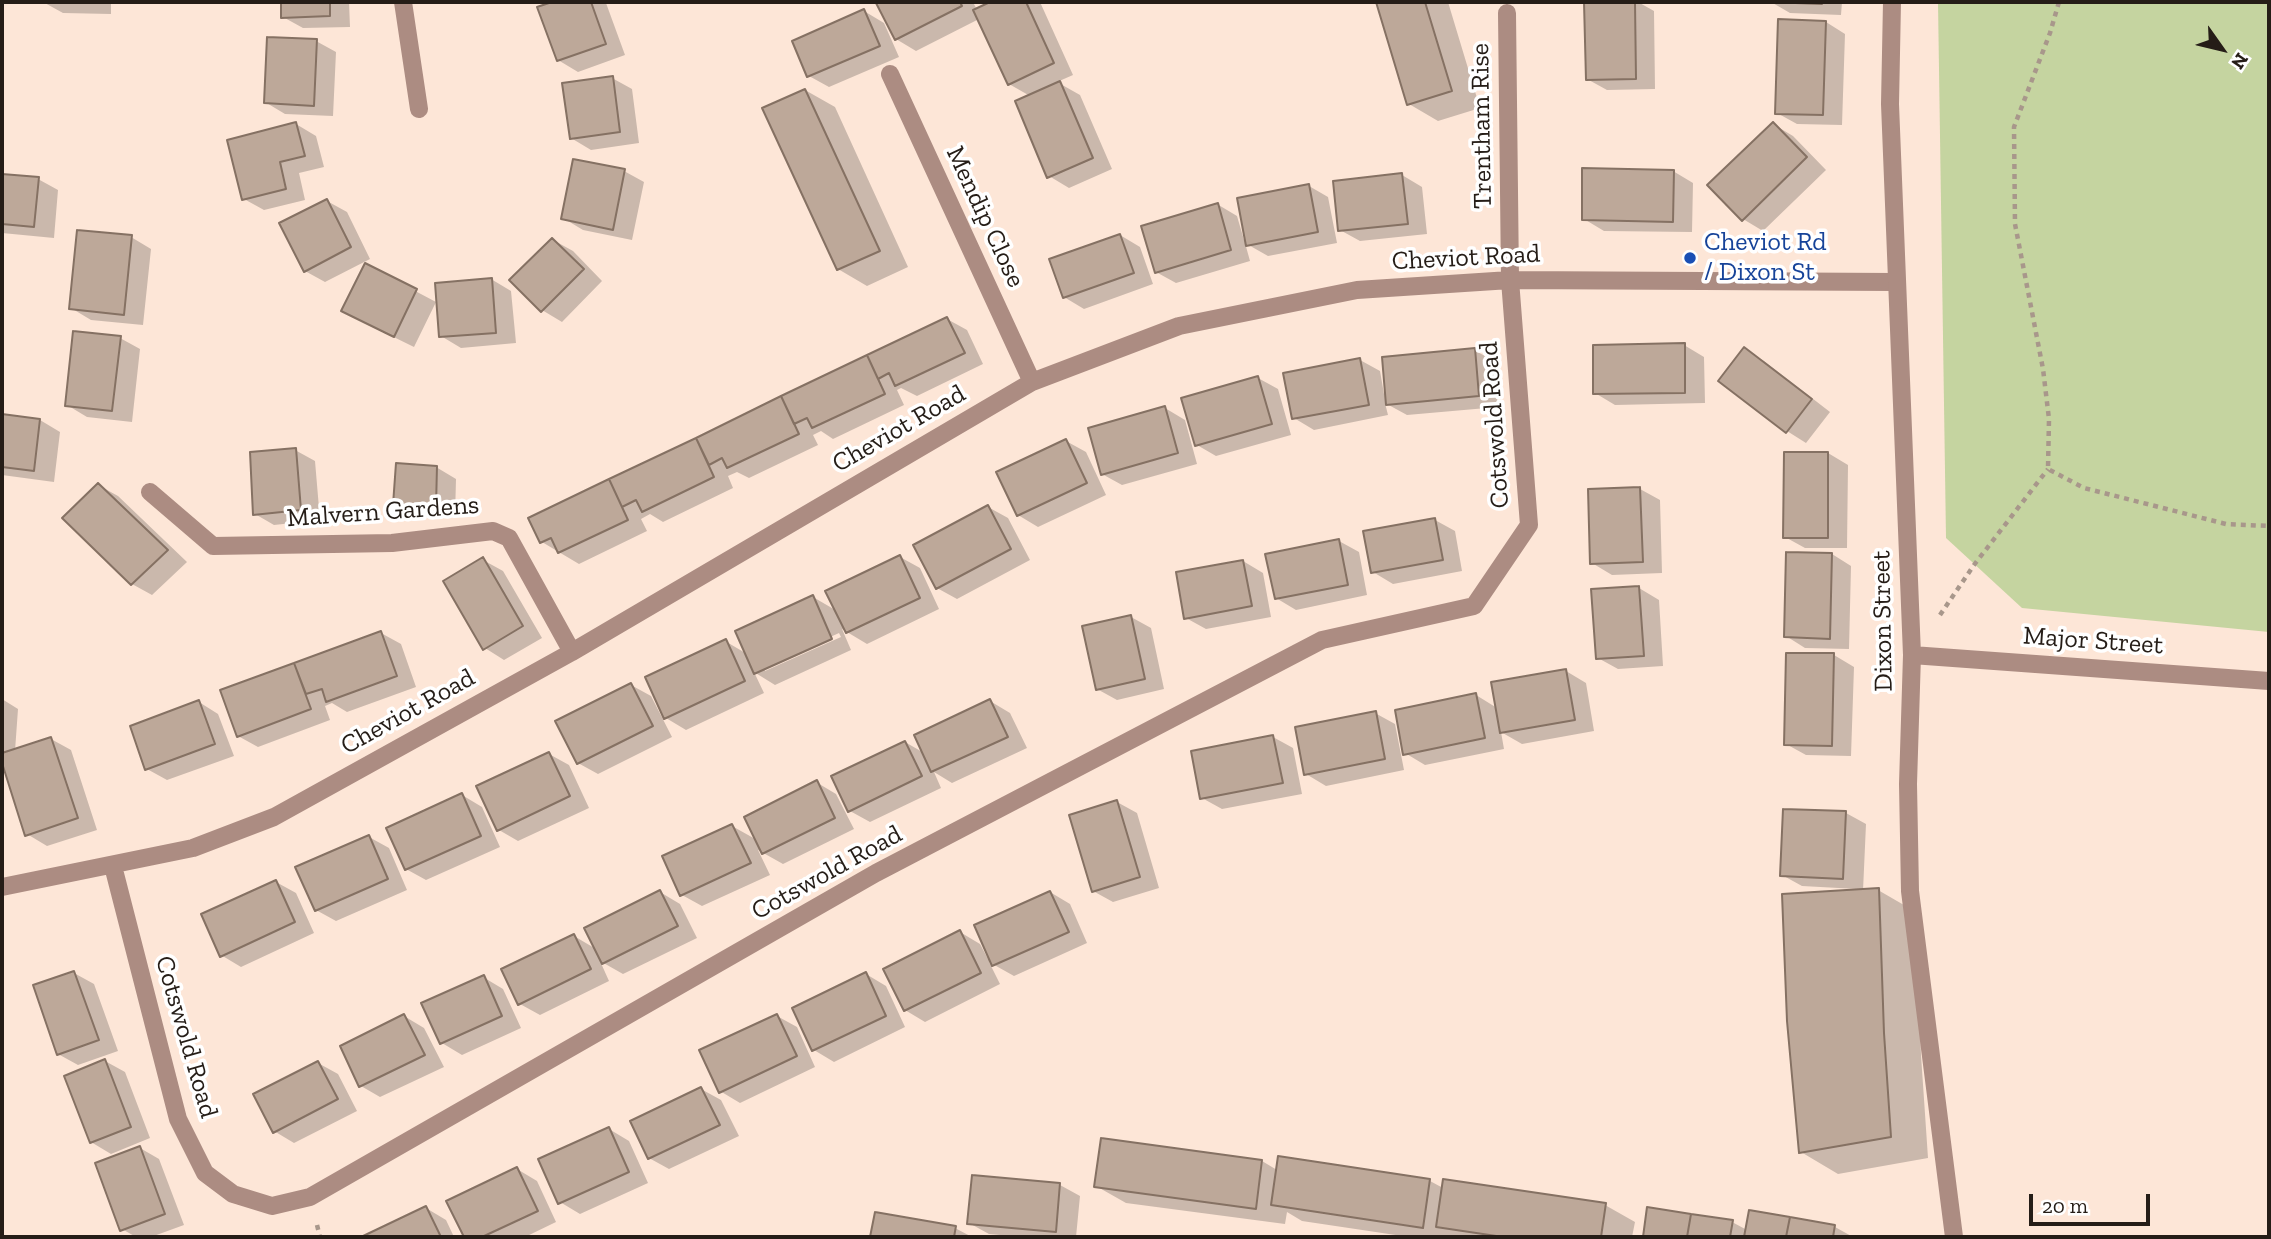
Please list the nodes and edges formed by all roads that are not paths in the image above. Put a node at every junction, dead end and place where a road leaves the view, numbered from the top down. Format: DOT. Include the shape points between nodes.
graph roads {
  1 [pos="403,2"];
  2 [pos="1892,2"];
  3 [pos="1507,13"];
  4 [pos="890,74"];
  5 [pos="419,109"];
  6 [pos="1510,280"];
  7 [pos="1896,282"];
  8 [pos="1032,382"];
  9 [pos="150,492"];
  10 [pos="572,652"];
  11 [pos="1912,654"];
  12 [pos="2269,681"];
  13 [pos="113,866"];
  14 [pos="2,887"];
  15 [pos="1954,1237"];
  1 -- 5 [label="street"];
  2 -- 7 [label="street, Dixon Street"];
  3 -- 6 [label="street, Trentham Rise"];
  4 -- 8 [label="street, Mendip Close"];
  6 -- 7 [label="street, Cheviot Road"];
  6 -- 8 [label="street, Cheviot Road" via="1357,290 1179,326"];
  6 -- 13 [label="street, Cotswold Road" via="1529,526 1474,606 1322,640 876,873 310,1197 272,1206 233,1194 205,1172 178,1119"];
  7 -- 11 [label="street, Dixon Street"];
  8 -- 10 [label="street, Cheviot Road"];
  9 -- 10 [label="street, Malvern Gardens" via="213,546 392,543 493,531 509,538"];
  10 -- 13 [label="street, Cheviot Road" via="274,817 193,848"];
  11 -- 12 [label="street, Major Street"];
  11 -- 15 [label="street, Dixon Street" via="1910,891"];
  13 -- 14 [label="street, Cheviot Road"];
}
